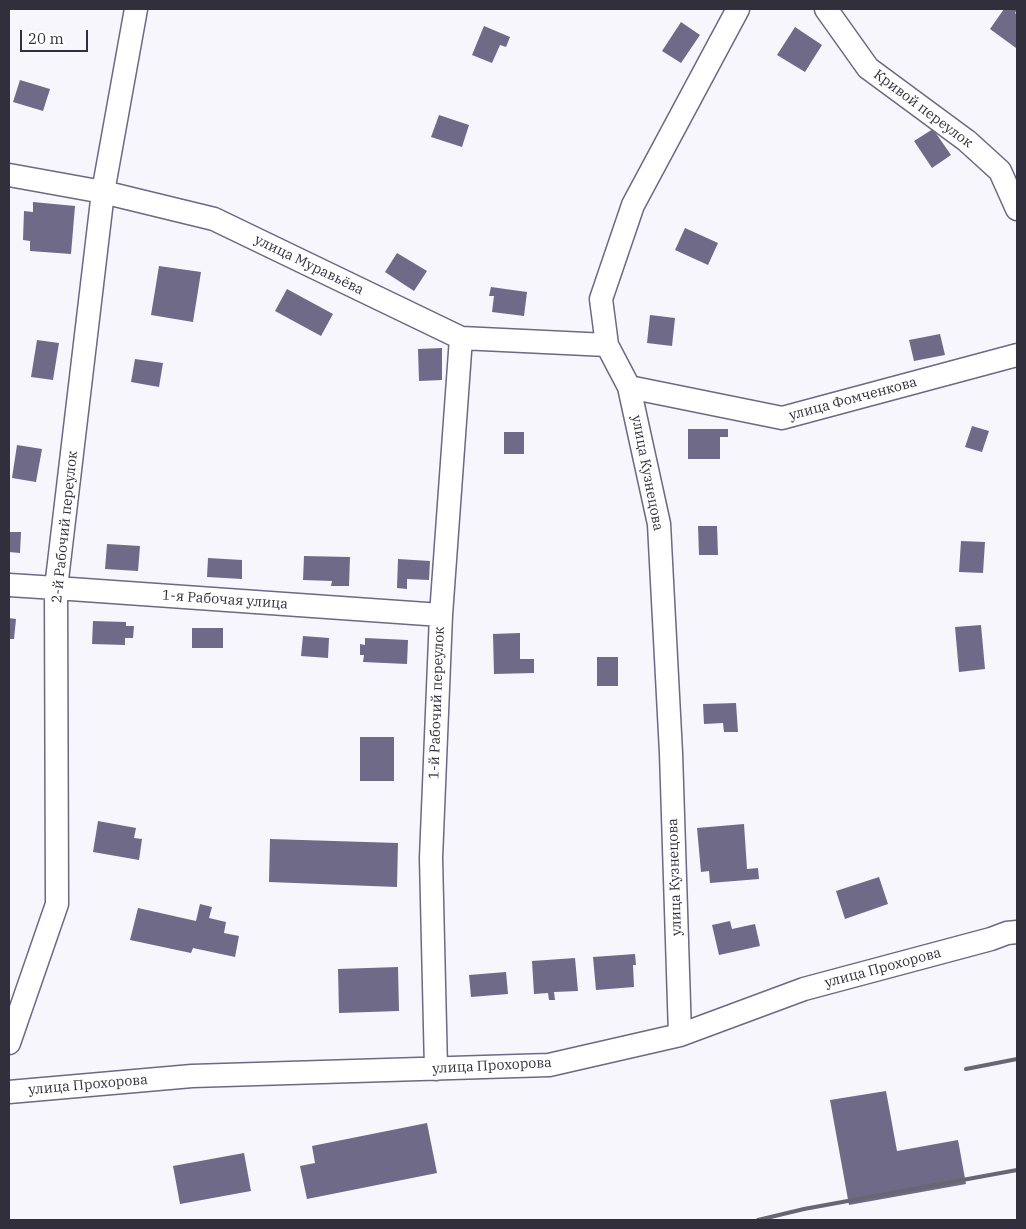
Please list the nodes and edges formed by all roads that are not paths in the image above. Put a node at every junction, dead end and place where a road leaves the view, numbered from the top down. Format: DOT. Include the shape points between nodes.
graph roads {
  1 [pos="136,9"];
  2 [pos="738,9"];
  3 [pos="826,9"];
  4 [pos="9,175"];
  5 [pos="103,192"];
  6 [pos="1017,209"];
  7 [pos="461,338"];
  8 [pos="607,345"];
  9 [pos="1017,355"];
  10 [pos="629,387"];
  11 [pos="9,585"];
  12 [pos="56,588"];
  13 [pos="441,615"];
  14 [pos="1017,932"];
  15 [pos="680,1035"];
  16 [pos="9,1042"];
  17 [pos="436,1069"];
  18 [pos="9,1092"];
  1 -- 5 [label="street, 2-й Рабочий переулок"];
  2 -- 8 [label="street, улица Кузнецова" via="633,205 601,299"];
  3 -- 6 [label="street, Кривой переулок" via="868,68 967,141 1000,171"];
  4 -- 5 [label="street, улица Муравьёва"];
  5 -- 7 [label="street, улица Муравьёва" via="214,219"];
  5 -- 12 [label="street, 2-й Рабочий переулок"];
  7 -- 8 [label="street, улица Муравьёва"];
  7 -- 13 [label="street, 1-й Рабочий переулок"];
  8 -- 10 [label="street, улица Кузнецова"];
  9 -- 10 [label="street, улица Фомченкова" via="782,418"];
  10 -- 15 [label="street, улица Кузнецова" via="659,524"];
  11 -- 12 [label="street, 1-я Рабочая улица"];
  12 -- 13 [label="street, 1-я Рабочая улица"];
  12 -- 16 [label="street, 2-й Рабочий переулок" via="57,904"];
  13 -- 17 [label="street, 1-й Рабочий переулок" via="432,858"];
  14 -- 15 [label="street, улица Прохорова" via="804,989"];
  15 -- 17 [label="street, улица Прохорова" via="549,1065"];
  17 -- 18 [label="street, улица Прохорова" via="192,1076"];
}
